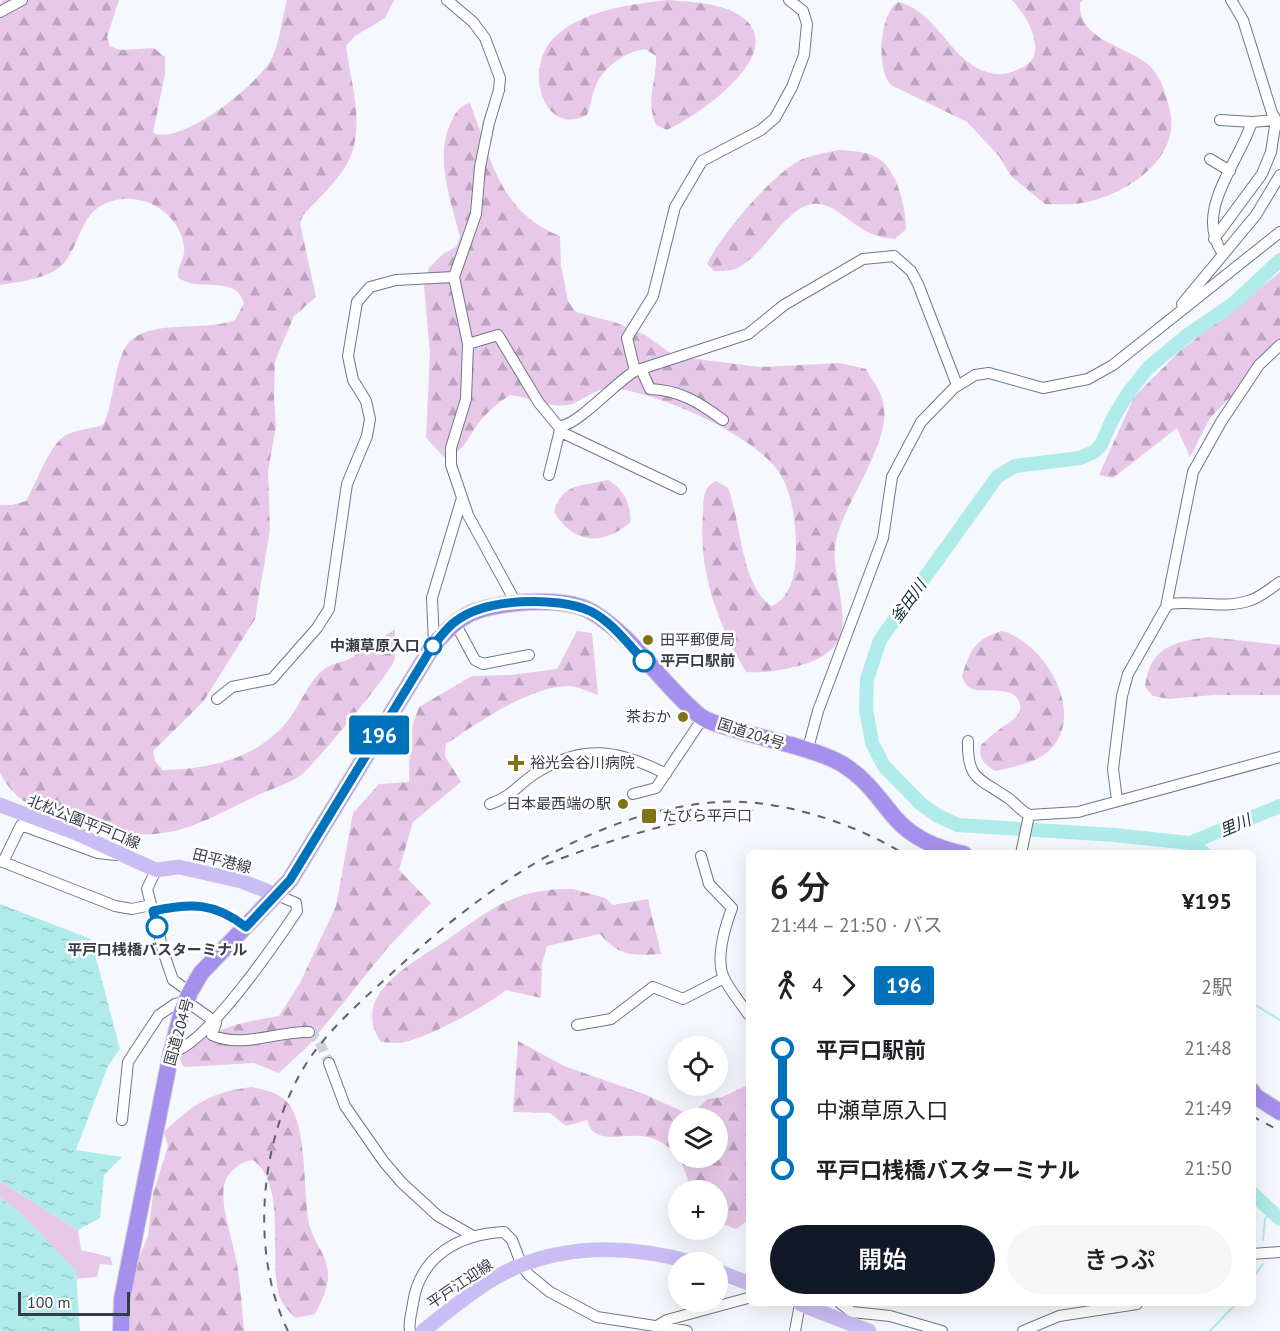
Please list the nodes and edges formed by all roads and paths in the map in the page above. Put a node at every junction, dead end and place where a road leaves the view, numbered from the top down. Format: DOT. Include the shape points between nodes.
graph roads {
  1 [pos="22,0"];
  2 [pos="447,0"];
  3 [pos="791,0"];
  4 [pos="1231,0"];
  5 [pos="0,12"];
  6 [pos="1220,120"];
  7 [pos="1252,122"];
  8 [pos="1278,123"];
  9 [pos="1210,159"];
  10 [pos="1230,171"];
  11 [pos="1280,175"];
  12 [pos="1280,232"];
  13 [pos="1214,239"];
  14 [pos="1223,254"];
  15 [pos="454,278"];
  16 [pos="1168,321"];
  17 [pos="468,344"];
  18 [pos="1280,345"];
  19 [pos="638,370"];
  20 [pos="957,385"];
  21 [pos="723,420"];
  22 [pos="561,429"];
  23 [pos="549,475"];
  24 [pos="681,489"];
  25 [pos="462,498"];
  26 [pos="1280,582"];
  27 [pos="516,603"];
  28 [pos="1166,607"];
  29 [pos="454,621"];
  30 [pos="434,644"];
  31 [pos="529,655"];
  32 [pos="217,699"];
  33 [pos="703,718"];
  34 [pos="968,741"];
  35 [pos="807,752"];
  36 [pos="1280,757"];
  37 [pos="666,774"];
  38 [pos="633,794"];
  39 [pos="1117,800"];
  40 [pos="490,804"];
  41 [pos="0,805"];
  42 [pos="1028,818"];
  43 [pos="944,850"];
  44 [pos="1023,850"];
  45 [pos="123,856"];
  46 [pos="701,856"];
  47 [pos="2,861"];
  48 [pos="156,870"];
  49 [pos="277,895"];
  50 [pos="152,908"];
  51 [pos="246,927"];
  52 [pos="724,978"];
  53 [pos="188,997"];
  54 [pos="746,1011"];
  55 [pos="214,1021"];
  56 [pos="577,1025"];
  57 [pos="309,1032"];
  58 [pos="171,1053"];
  59 [pos="329,1063"];
  60 [pos="1256,1097"];
  61 [pos="1280,1112"];
  62 [pos="122,1120"];
  63 [pos="473,1236"];
  64 [pos="1280,1252"];
  65 [pos="1256,1254"];
  66 [pos="668,1255"];
  67 [pos="522,1266"];
  68 [pos="728,1275"];
  69 [pos="746,1282"];
  70 [pos="746,1299"];
  71 [pos="800,1306"];
  72 [pos="805,1306"];
  73 [pos="844,1306"];
  74 [pos="1124,1306"];
  75 [pos="657,1326"];
  76 [pos="121,1331"];
  77 [pos="410,1331"];
  78 [pos="423,1331"];
  79 [pos="687,1331"];
  80 [pos="795,1331"];
  81 [pos="869,1331"];
  82 [pos="942,1331"];
  83 [pos="1023,1331"];
  1 -- 5 [label="street"];
  2 -- 15 [label="street" via="485,38 500,78 480,168 476,213"];
  3 -- 19 [label="street" via="803,11 807,24 804,55 792,87 775,118 761,130 702,161 675,207 653,296 627,338"];
  4 -- 8 [label="street" via="1244,20"];
  6 -- 7 [label="street"];
  7 -- 8 [label="street"];
  7 -- 10 [label="street"];
  8 -- 13 [label="street" via="1262,174"];
  9 -- 10 [label="street"];
  10 -- 13 [label="street" via="1214,202"];
  11 -- 14 [label="street" via="1256,215"];
  12 -- 16 [label="street"];
  13 -- 14 [label="street"];
  14 -- 16 [label="street"];
  15 -- 17 [label="street"];
  15 -- 32 [label="street" via="396,280 370,286 357,302 348,356 353,380 366,401 370,419 347,484 329,609 272,679 232,687"];
  16 -- 20 [label="street" via="1088,379 1043,388 989,373 975,375"];
  17 -- 22 [label="street" via="498,335 539,403"];
  17 -- 25 [label="street" via="466,399 451,448 451,465"];
  18 -- 28 [label="street" via="1259,365 1193,472"];
  19 -- 20 [label="street" via="748,334 784,305 863,259 894,256 911,271 918,284"];
  19 -- 21 [label="street" via="650,388 684,395"];
  19 -- 22 [label="street" via="618,381"];
  20 -- 35 [label="street" via="921,422 892,477 883,537 818,711"];
  22 -- 23 [label="street"];
  22 -- 24 [label="street"];
  25 -- 27 [label="street" via="480,541"];
  25 -- 30 [label="street" via="432,598"];
  26 -- 28 [label="street" via="1252,600 1219,604 1180,602"];
  27 -- 29 [label="highway, 国道204号" via="480,609"];
  27 -- 33 [label="highway, 国道204号" via="550,603 591,612 618,633"];
  28 -- 39 [label="street" via="1128,674 1122,696 1113,769"];
  29 -- 30 [label="highway, 国道204号"];
  29 -- 31 [label="street" via="475,660 483,664"];
  30 -- 49 [label="highway, 国道204号" via="290,880"];
  33 -- 35 [label="highway, 国道204号"];
  33 -- 37 [label="street"];
  34 -- 42 [label="street" via="968,756 977,780 1010,799"];
  35 -- 43 [label="highway, 国道204号" via="840,763 868,782 898,821"];
  36 -- 39 [label="street"];
  37 -- 38 [label="street" via="656,788"];
  37 -- 40 [label="street" via="606,753 574,754 535,774 508,797"];
  39 -- 42 [label="street" via="1078,812"];
  41 -- 45 [label="main road, 北松公園平戸口線"];
  42 -- 44 [label="street"];
  45 -- 47 [label="street" via="98,853 21,825"];
  45 -- 48 [label="main road, 北松公園平戸口線"];
  46 -- 52 [label="street" via="709,884 732,908 721,964"];
  47 -- 50 [label="street" via="116,906"];
  48 -- 49 [label="main road, 田平港線" via="179,867 242,881"];
  48 -- 50 [label="street" via="147,889"];
  49 -- 51 [label="highway, 国道204号"];
  49 -- 55 [label="street" via="296,903 297,911"];
  50 -- 51 [label="street" via="186,904 220,910"];
  50 -- 53 [label="street" via="170,973"];
  51 -- 53 [label="highway, 国道204号" via="201,973"];
  52 -- 54 [label="street"];
  52 -- 56 [label="street" via="683,999 653,987 611,1019"];
  53 -- 55 [label="street"];
  53 -- 58 [label="highway, 国道204号"];
  53 -- 62 [label="street" via="159,1015 128,1062"];
  55 -- 57 [label="street" via="212,1035 221,1040"];
  55 -- 58 [label="street" via="181,1050"];
  58 -- 76 [label="highway, 国道204号" via="122,1299"];
  59 -- 63 [label="street" via="345,1106 384,1162 438,1216"];
  60 -- 61 [label="highway"];
  63 -- 67 [label="street" via="504,1232 512,1240"];
  63 -- 77 [label="street" via="436,1254 422,1274 415,1287"];
  64 -- 65 [label="street"];
  66 -- 67 [label="main road, 平戸江迎線" via="606,1248 552,1256"];
  67 -- 75 [label="street" via="550,1292 597,1317"];
  67 -- 78 [label="main road, 平戸江迎線" via="480,1288"];
  68 -- 69 [label="main road"];
  70 -- 75 [label="street"];
  71 -- 80 [label="street"];
  72 -- 81 [label="main road"];
  73 -- 82 [label="street" via="852,1312"];
  74 -- 83 [label="street" via="1059,1316"];
  75 -- 79 [label="street"];
}
